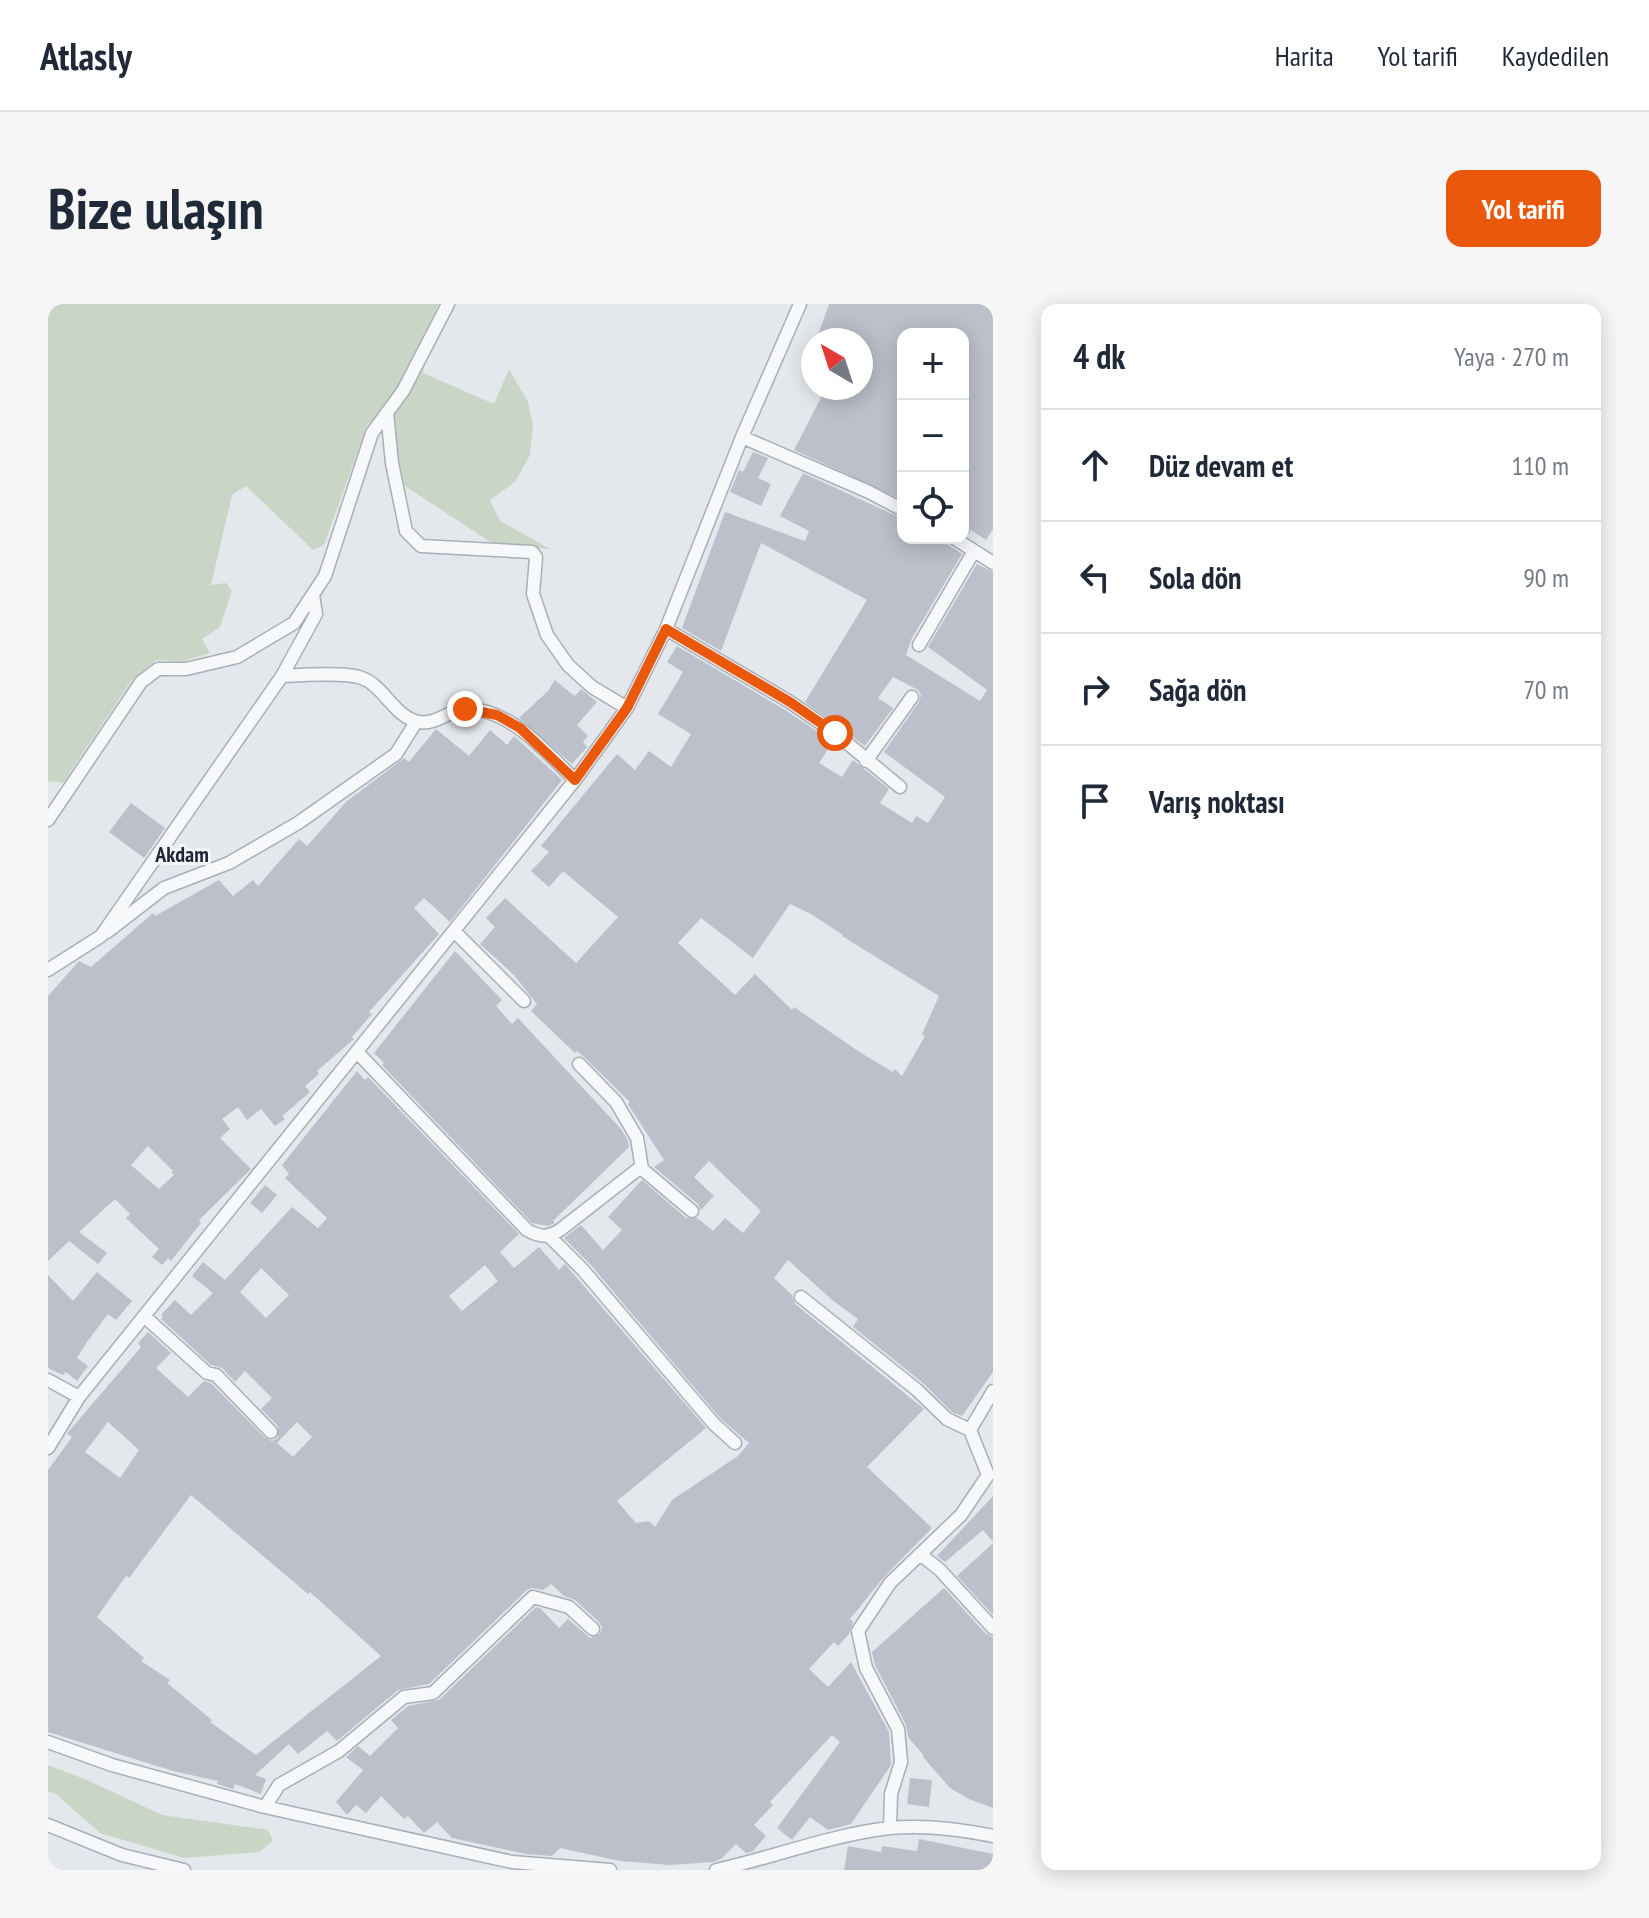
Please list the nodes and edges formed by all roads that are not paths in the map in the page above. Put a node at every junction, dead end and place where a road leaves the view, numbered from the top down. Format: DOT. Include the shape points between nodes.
graph roads {
  1 [pos="448,304"];
  2 [pos="800,304"];
  3 [pos="387,412"];
  4 [pos="742,437"];
  5 [pos="897,507"];
  6 [pos="963,544"];
  7 [pos="974,551"];
  8 [pos="993,563"];
  9 [pos="313,595"];
  10 [pos="666,629"];
  11 [pos="919,645"];
  12 [pos="282,676"];
  13 [pos="912,697"];
  14 [pos="627,708"];
  15 [pos="416,722"];
  16 [pos="866,761"];
  17 [pos="575,780"];
  18 [pos="900,787"];
  19 [pos="48,820"];
  20 [pos="454,931"];
  21 [pos="101,936"];
  22 [pos="48,970"];
  23 [pos="524,1001"];
  24 [pos="357,1052"];
  25 [pos="579,1064"];
  26 [pos="642,1169"];
  27 [pos="692,1211"];
  28 [pos="549,1236"];
  29 [pos="801,1297"];
  30 [pos="144,1316"];
  31 [pos="48,1380"];
  32 [pos="993,1391"];
  33 [pos="79,1397"];
  34 [pos="970,1430"];
  35 [pos="271,1432"];
  36 [pos="735,1443"];
  37 [pos="48,1448"];
  38 [pos="920,1554"];
  39 [pos="993,1628"];
  40 [pos="593,1629"];
  41 [pos="48,1742"];
  42 [pos="265,1807"];
  43 [pos="48,1825"];
  44 [pos="890,1828"];
  45 [pos="993,1836"];
  46 [pos="184,1870"];
  47 [pos="610,1870"];
  48 [pos="716,1870"];
  1 -- 3 [label="street"];
  2 -- 4 [label="street"];
  3 -- 9 [label="street" via="372,433 325,576"];
  3 -- 14 [label="street" via="406,531 421,546 532,552 533,594 547,635 592,687"];
  4 -- 5 [label="street"];
  4 -- 10 [label="street"];
  6 -- 7 [label="street"];
  7 -- 8 [label="street"];
  7 -- 11 [label="street"];
  9 -- 12 [label="street" via="316,614"];
  9 -- 19 [label="street" via="294,623 237,657 186,669 158,669 141,682"];
  10 -- 14 [label="street"];
  10 -- 16 [label="street" via="790,702"];
  12 -- 15 [label="street" via="360,677"];
  12 -- 21 [label="street"];
  13 -- 16 [label="street"];
  14 -- 17 [label="street"];
  15 -- 17 [label="street" via="465,709 497,715 520,728"];
  15 -- 21 [label="street" via="396,754 298,823 229,863 164,888"];
  16 -- 18 [label="street"];
  17 -- 20 [label="street"];
  20 -- 23 [label="street"];
  20 -- 24 [label="street"];
  21 -- 22 [label="street"];
  24 -- 28 [label="street" via="527,1230"];
  24 -- 30 [label="street"];
  25 -- 26 [label="street" via="616,1102 637,1138"];
  26 -- 27 [label="street"];
  26 -- 28 [label="street"];
  28 -- 36 [label="street"];
  29 -- 34 [label="street" via="947,1419"];
  30 -- 33 [label="street"];
  30 -- 35 [label="street" via="207,1373 216,1375"];
  31 -- 33 [label="street"];
  32 -- 34 [label="street"];
  33 -- 37 [label="street"];
  34 -- 38 [label="street" via="988,1475 961,1515"];
  38 -- 39 [label="street"];
  38 -- 44 [label="street" via="890,1583 858,1631 866,1668 898,1729 901,1762 891,1794"];
  40 -- 42 [label="street" via="569,1607 533,1597 433,1693 404,1697 339,1751 279,1785"];
  41 -- 42 [label="street"];
  42 -- 47 [label="street" via="512,1862"];
  43 -- 46 [label="street" via="122,1855"];
  44 -- 45 [label="street"];
  44 -- 48 [label="street"];
}
